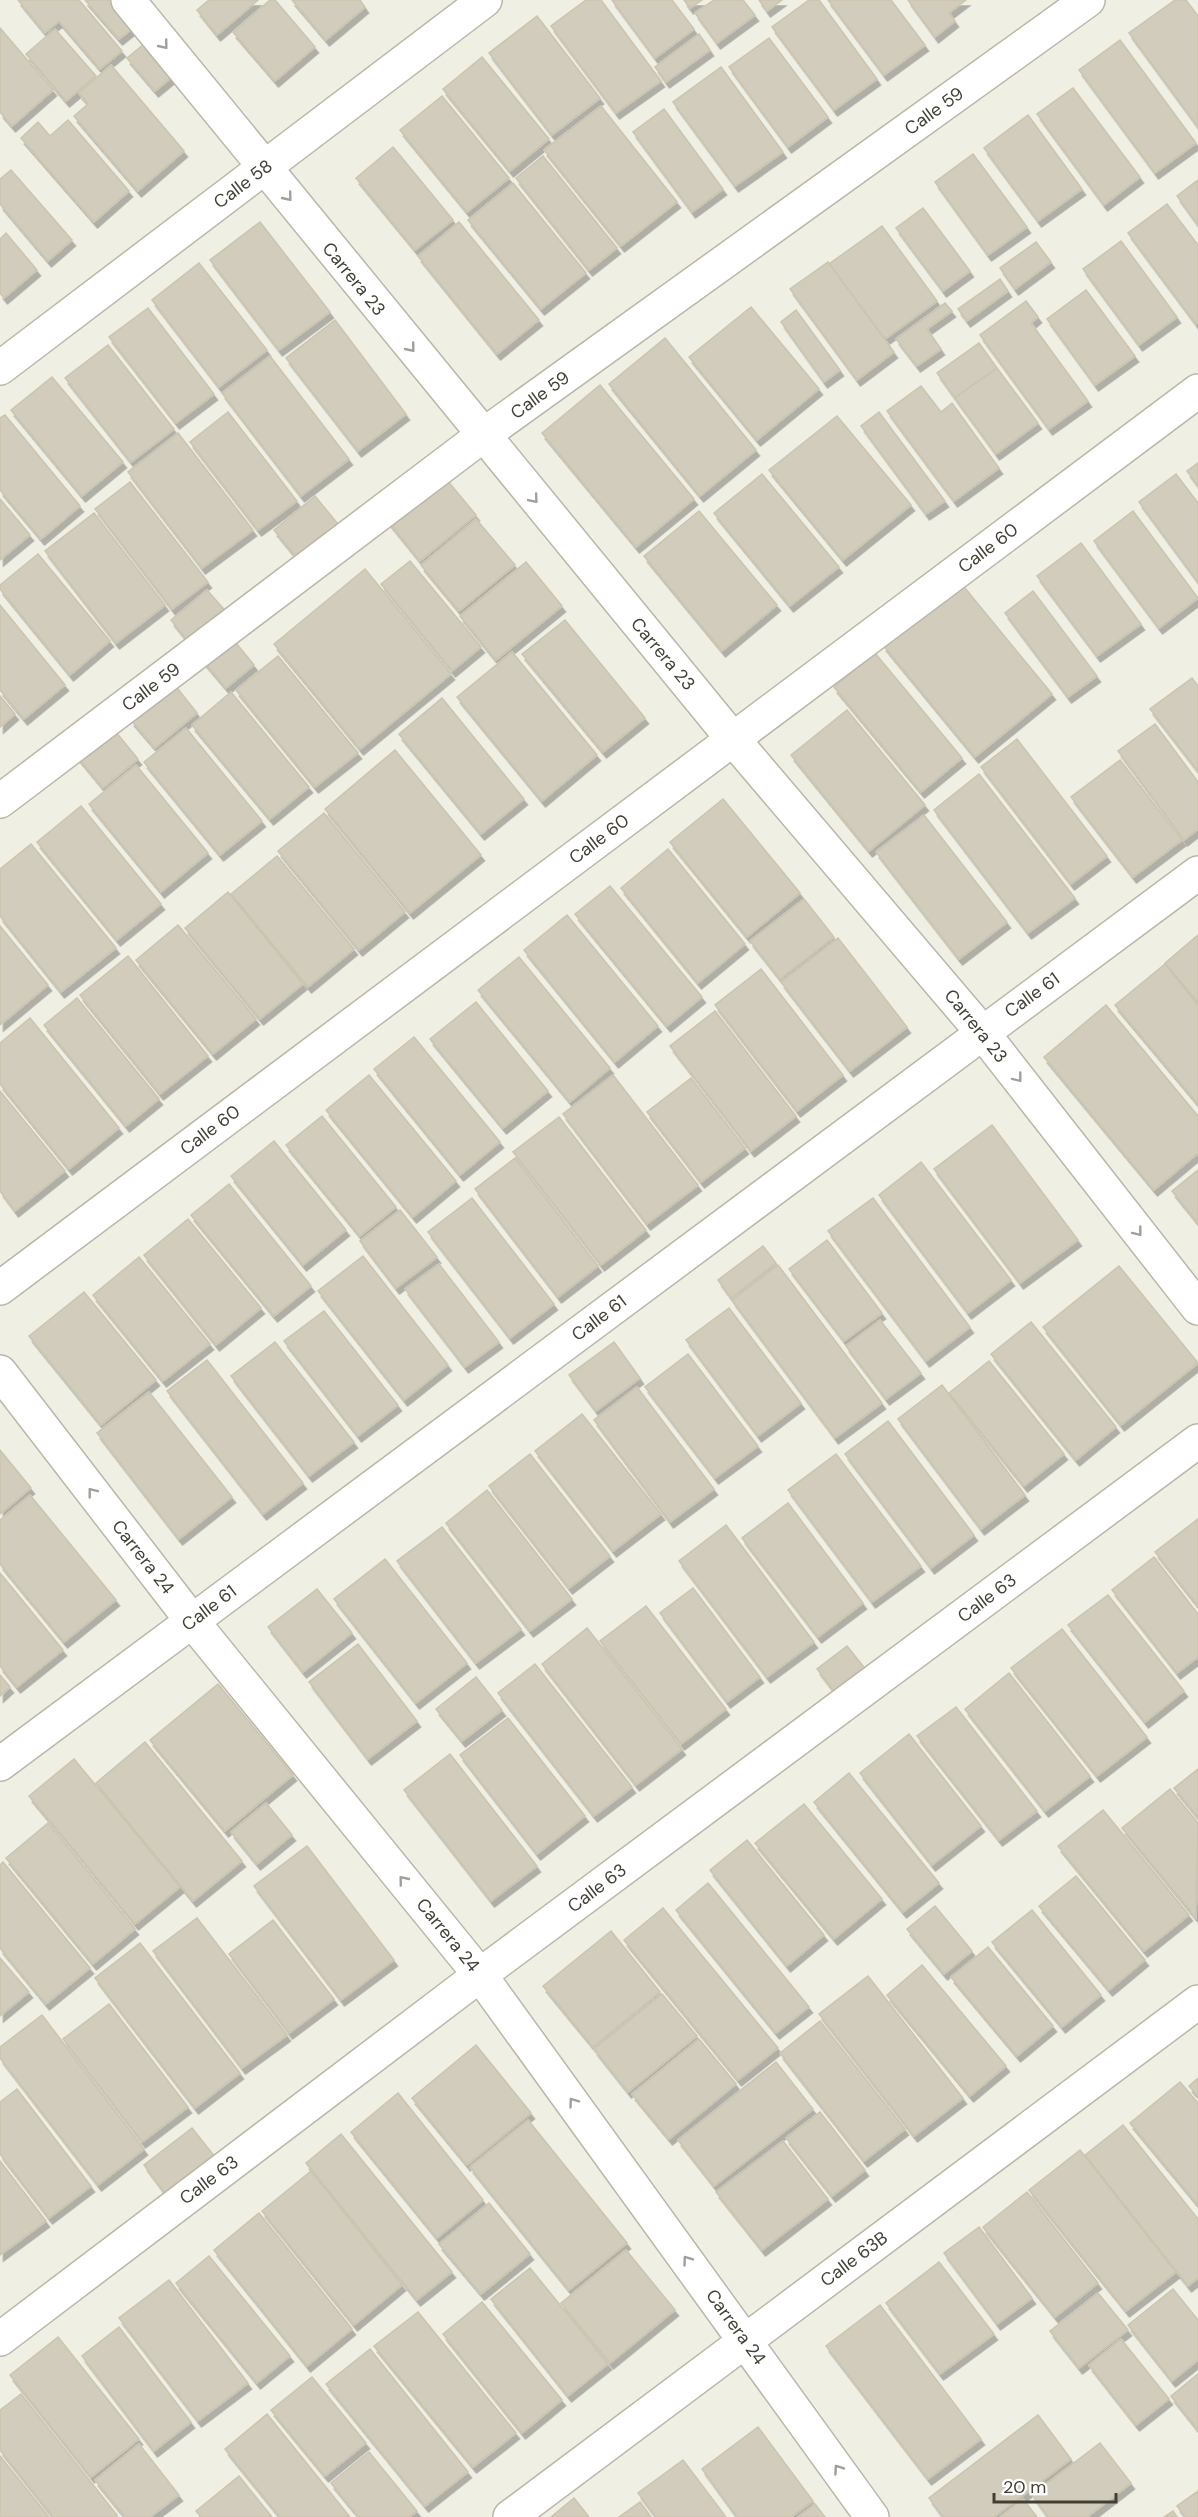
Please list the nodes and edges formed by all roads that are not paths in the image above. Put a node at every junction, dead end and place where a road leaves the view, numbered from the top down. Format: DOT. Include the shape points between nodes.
graph roads {
  1 [pos="128,0"];
  2 [pos="485,0"];
  3 [pos="1088,0"];
  4 [pos="264,168"];
  5 [pos="0,368"];
  6 [pos="1198,391"];
  7 [pos="482,436"];
  8 [pos="732,738"];
  9 [pos="0,801"];
  10 [pos="1198,873"];
  11 [pos="982,1032"];
  12 [pos="0,1288"];
  13 [pos="1198,1308"];
  14 [pos="0,1372"];
  15 [pos="1198,1441"];
  16 [pos="192,1621"];
  17 [pos="0,1764"];
  18 [pos="480,1975"];
  19 [pos="1198,2002"];
  20 [pos="0,2339"];
  21 [pos="746,2340"];
  22 [pos="510,2517"];
  23 [pos="872,2517"];
  1 -- 4 [label="street, Carrera 23, one-way"];
  2 -- 4 [label="street, Calle 58"];
  3 -- 7 [label="street, Calle 59"];
  4 -- 5 [label="street, Calle 58"];
  4 -- 7 [label="street, Carrera 23, one-way"];
  6 -- 8 [label="street, Calle 60"];
  7 -- 8 [label="street, Carrera 23, one-way"];
  7 -- 9 [label="street, Calle 59"];
  8 -- 11 [label="street, Carrera 23"];
  8 -- 12 [label="street, Calle 60"];
  10 -- 11 [label="street, Calle 61"];
  11 -- 13 [label="street, Carrera 23, one-way"];
  11 -- 16 [label="street, Calle 61"];
  16 -- 14 [label="street, Carrera 24, one-way"];
  15 -- 18 [label="street, Calle 63"];
  16 -- 17 [label="street, Calle 61"];
  18 -- 16 [label="street, Carrera 24, one-way"];
  18 -- 20 [label="street, Calle 63"];
  21 -- 18 [label="street, Carrera 24, one-way"];
  19 -- 21 [label="street, Calle 63B"];
  21 -- 22 [label="street, Calle 63B"];
  23 -- 21 [label="street, Carrera 24, one-way"];
}
